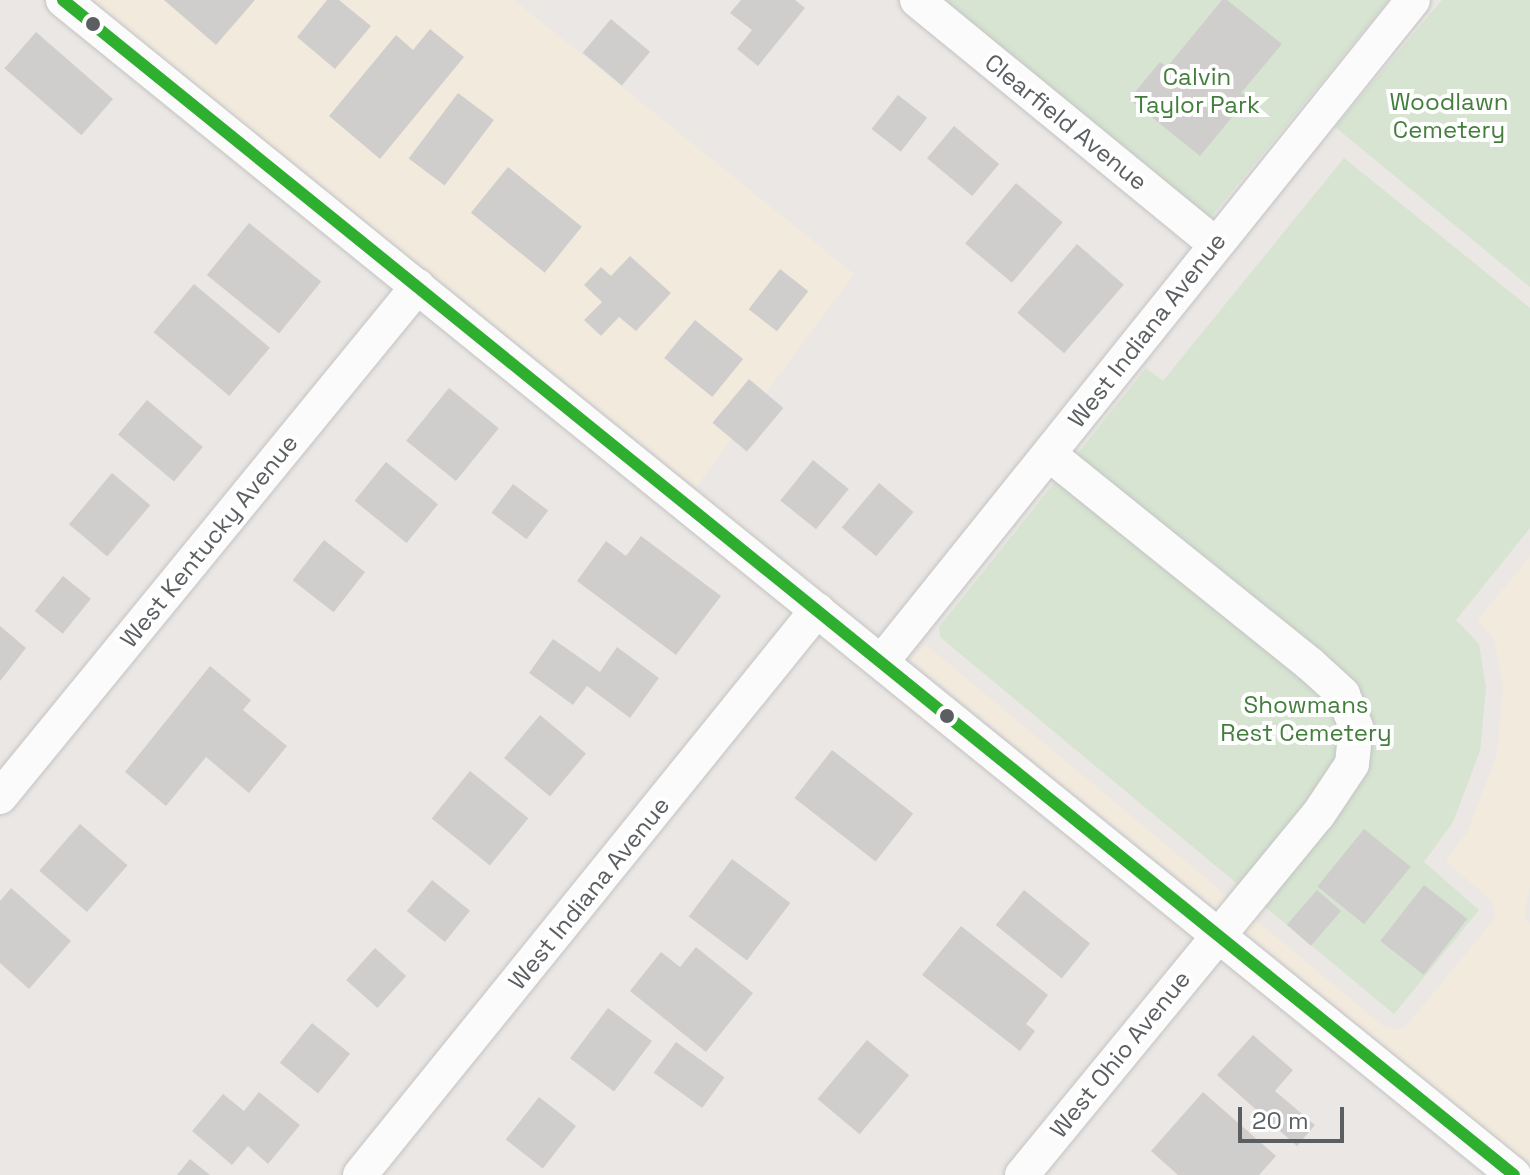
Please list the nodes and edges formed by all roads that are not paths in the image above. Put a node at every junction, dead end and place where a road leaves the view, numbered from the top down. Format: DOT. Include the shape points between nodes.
graph roads {
  1 [pos="63,0"];
  2 [pos="917,0"];
  3 [pos="1413,0"];
  4 [pos="1215,244"];
  5 [pos="418,286"];
  6 [pos="1049,454"];
  7 [pos="817,610"];
  8 [pos="883,660"];
  9 [pos="0,797"];
  10 [pos="1218,934"];
  11 [pos="360,1175"];
  12 [pos="1022,1175"];
  13 [pos="1514,1175"];
  1 -- 5 [label="street"];
  2 -- 4 [label="street, Clearfield Avenue"];
  3 -- 4 [label="street, West Indiana Avenue"];
  4 -- 6 [label="street, West Indiana Avenue"];
  5 -- 7 [label="street"];
  5 -- 9 [label="street, West Kentucky Avenue"];
  6 -- 8 [label="street, West Indiana Avenue"];
  6 -- 10 [label="street, West Ohio Avenue" via="1310,664 1343,694 1356,727 1352,764 1318,815"];
  7 -- 8 [label="street"];
  7 -- 11 [label="street, West Indiana Avenue"];
  8 -- 10 [label="street"];
  10 -- 12 [label="street, West Ohio Avenue"];
  10 -- 13 [label="street"];
}
